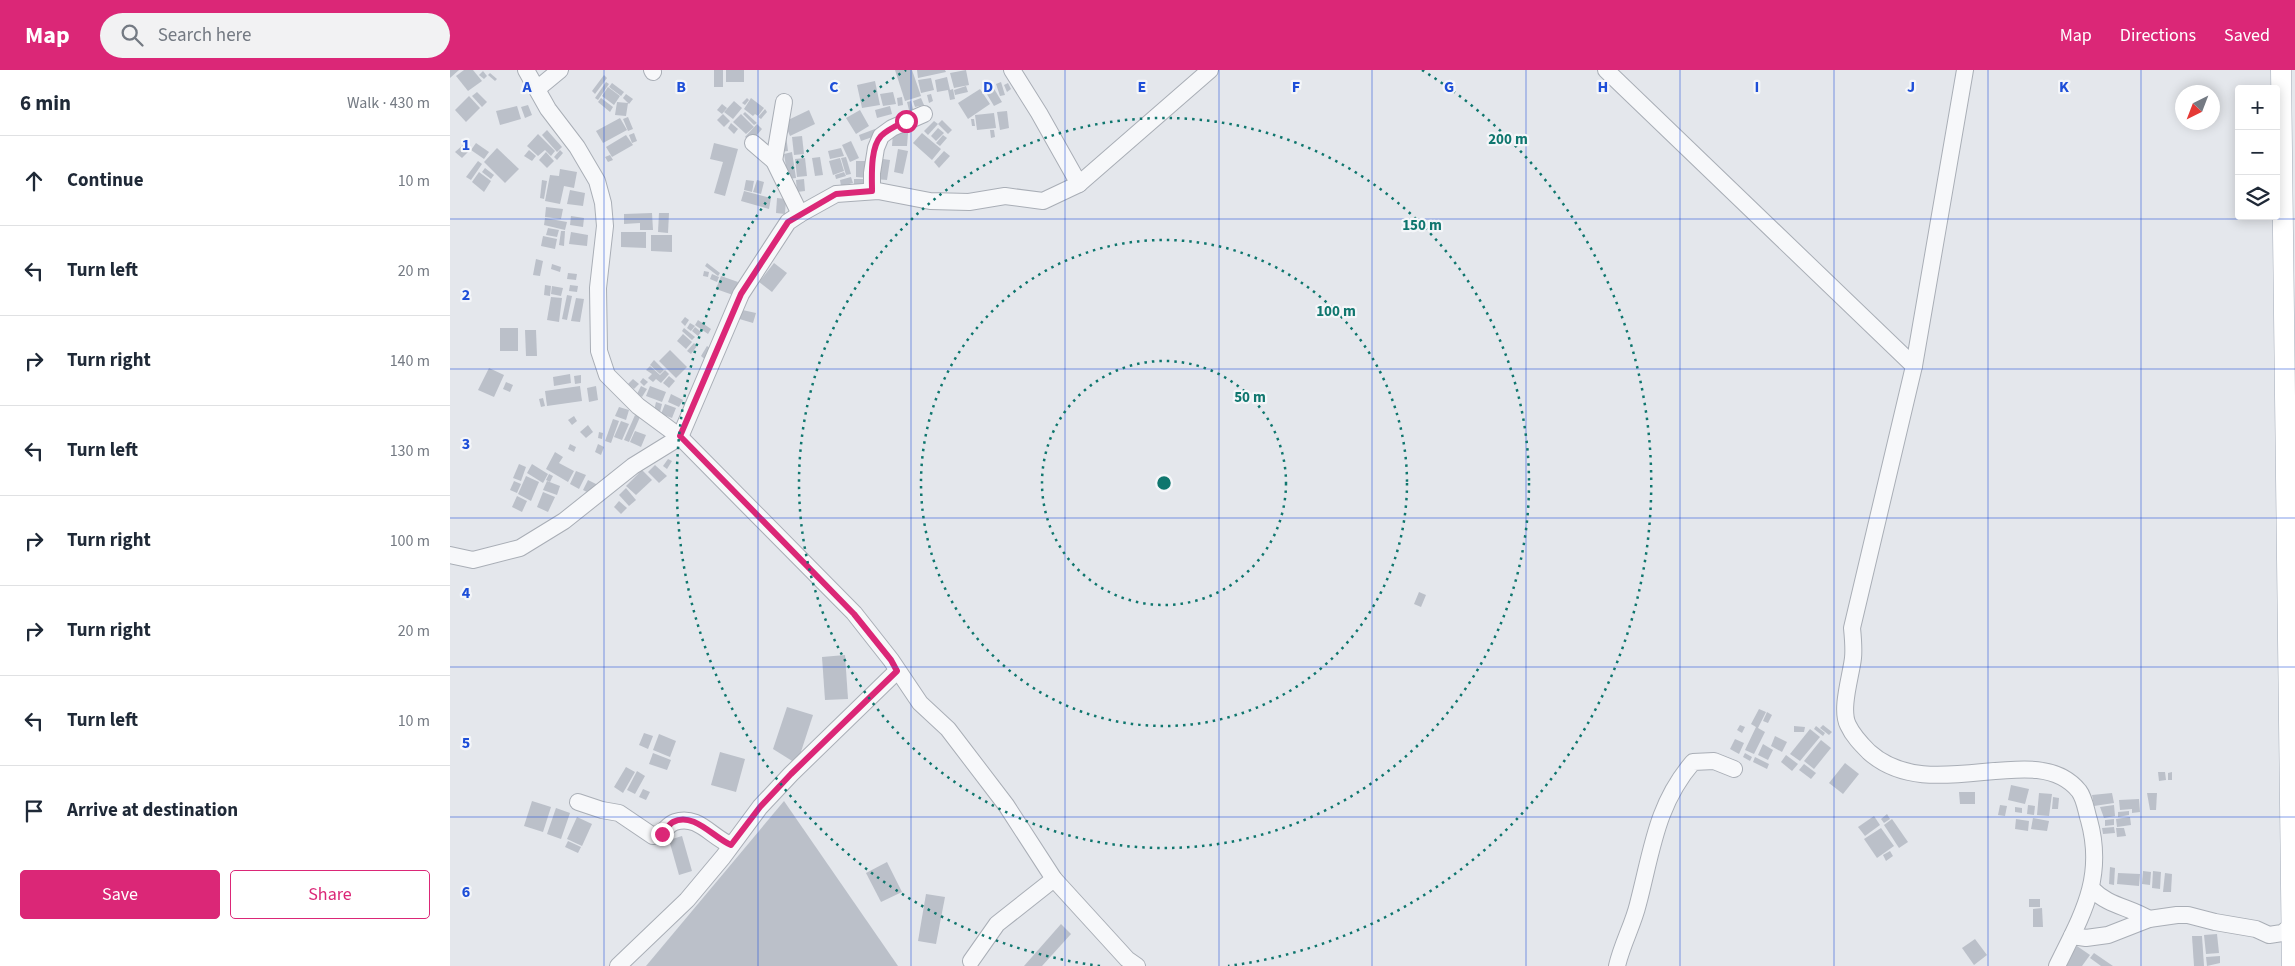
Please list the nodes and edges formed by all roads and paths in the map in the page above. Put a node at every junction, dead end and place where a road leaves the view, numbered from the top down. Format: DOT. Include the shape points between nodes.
graph roads {
  1 [pos="526,70"];
  2 [pos="560,70"];
  3 [pos="1012,70"];
  4 [pos="1210,70"];
  5 [pos="1606,70"];
  6 [pos="1964,70"];
  7 [pos="2281,70"];
  8 [pos="537,90"];
  9 [pos="784,102"];
  10 [pos="924,114"];
  11 [pos="753,144"];
  12 [pos="774,161"];
  13 [pos="1078,184"];
  14 [pos="872,191"];
  15 [pos="800,214"];
  16 [pos="1914,366"];
  17 [pos="680,436"];
  18 [pos="450,555"];
  19 [pos="897,671"];
  20 [pos="1734,769"];
  21 [pos="578,802"];
  22 [pos="731,845"];
  23 [pos="1054,879"];
  24 [pos="2092,889"];
  25 [pos="2149,919"];
  26 [pos="2291,926"];
  27 [pos="2072,936"];
  28 [pos="971,961"];
  29 [pos="618,966"];
  30 [pos="1137,966"];
  31 [pos="1617,966"];
  32 [pos="2057,966"];
  33 [pos="2292,966"];
  1 -- 8 [label="street"];
  2 -- 8 [label="street"];
  3 -- 13 [label="street"];
  4 -- 13 [label="street"];
  5 -- 16 [label="street"];
  6 -- 16 [label="street"];
  7 -- 26 [label="main road"];
  8 -- 17 [label="street" via="577,147 597,181 603,202 605,226 598,288 599,351 606,375 638,406"];
  9 -- 12 [label="street"];
  10 -- 14 [label="street" via="880,136 873,165"];
  11 -- 12 [label="street"];
  12 -- 15 [label="street"];
  13 -- 14 [label="street" via="1043,201 1005,196 969,202 930,201"];
  14 -- 15 [label="street" via="836,194"];
  15 -- 17 [label="street" via="788,222 741,294"];
  16 -- 24 [label="street" via="1852,628 1853,657 1847,723 1854,737 1879,761 1914,774 1955,776 2016,769 2060,776 2080,793 2086,808 2094,859"];
  17 -- 18 [label="street" via="633,466 564,522 520,548 473,560"];
  17 -- 19 [label="street" via="854,614"];
  19 -- 22 [label="street" via="791,774"];
  19 -- 23 [label="street" via="920,703 948,729 1006,805"];
  20 -- 31 [label="street" via="1714,761 1693,762 1680,778 1664,805 1654,834 1638,907"];
  21 -- 22 [label="street" via="619,813 653,836 662,834 673,822 687,820 701,824 720,841"];
  22 -- 29 [label="street" via="686,900"];
  23 -- 28 [label="street" via="997,924"];
  23 -- 30 [label="street"];
  24 -- 25 [label="street" via="2105,900"];
  24 -- 27 [label="street"];
  25 -- 26 [label="street" via="2188,914 2256,929 2269,935 2282,933"];
  25 -- 27 [label="street" via="2108,935"];
  26 -- 33 [label="main road"];
  27 -- 32 [label="street"];
}
